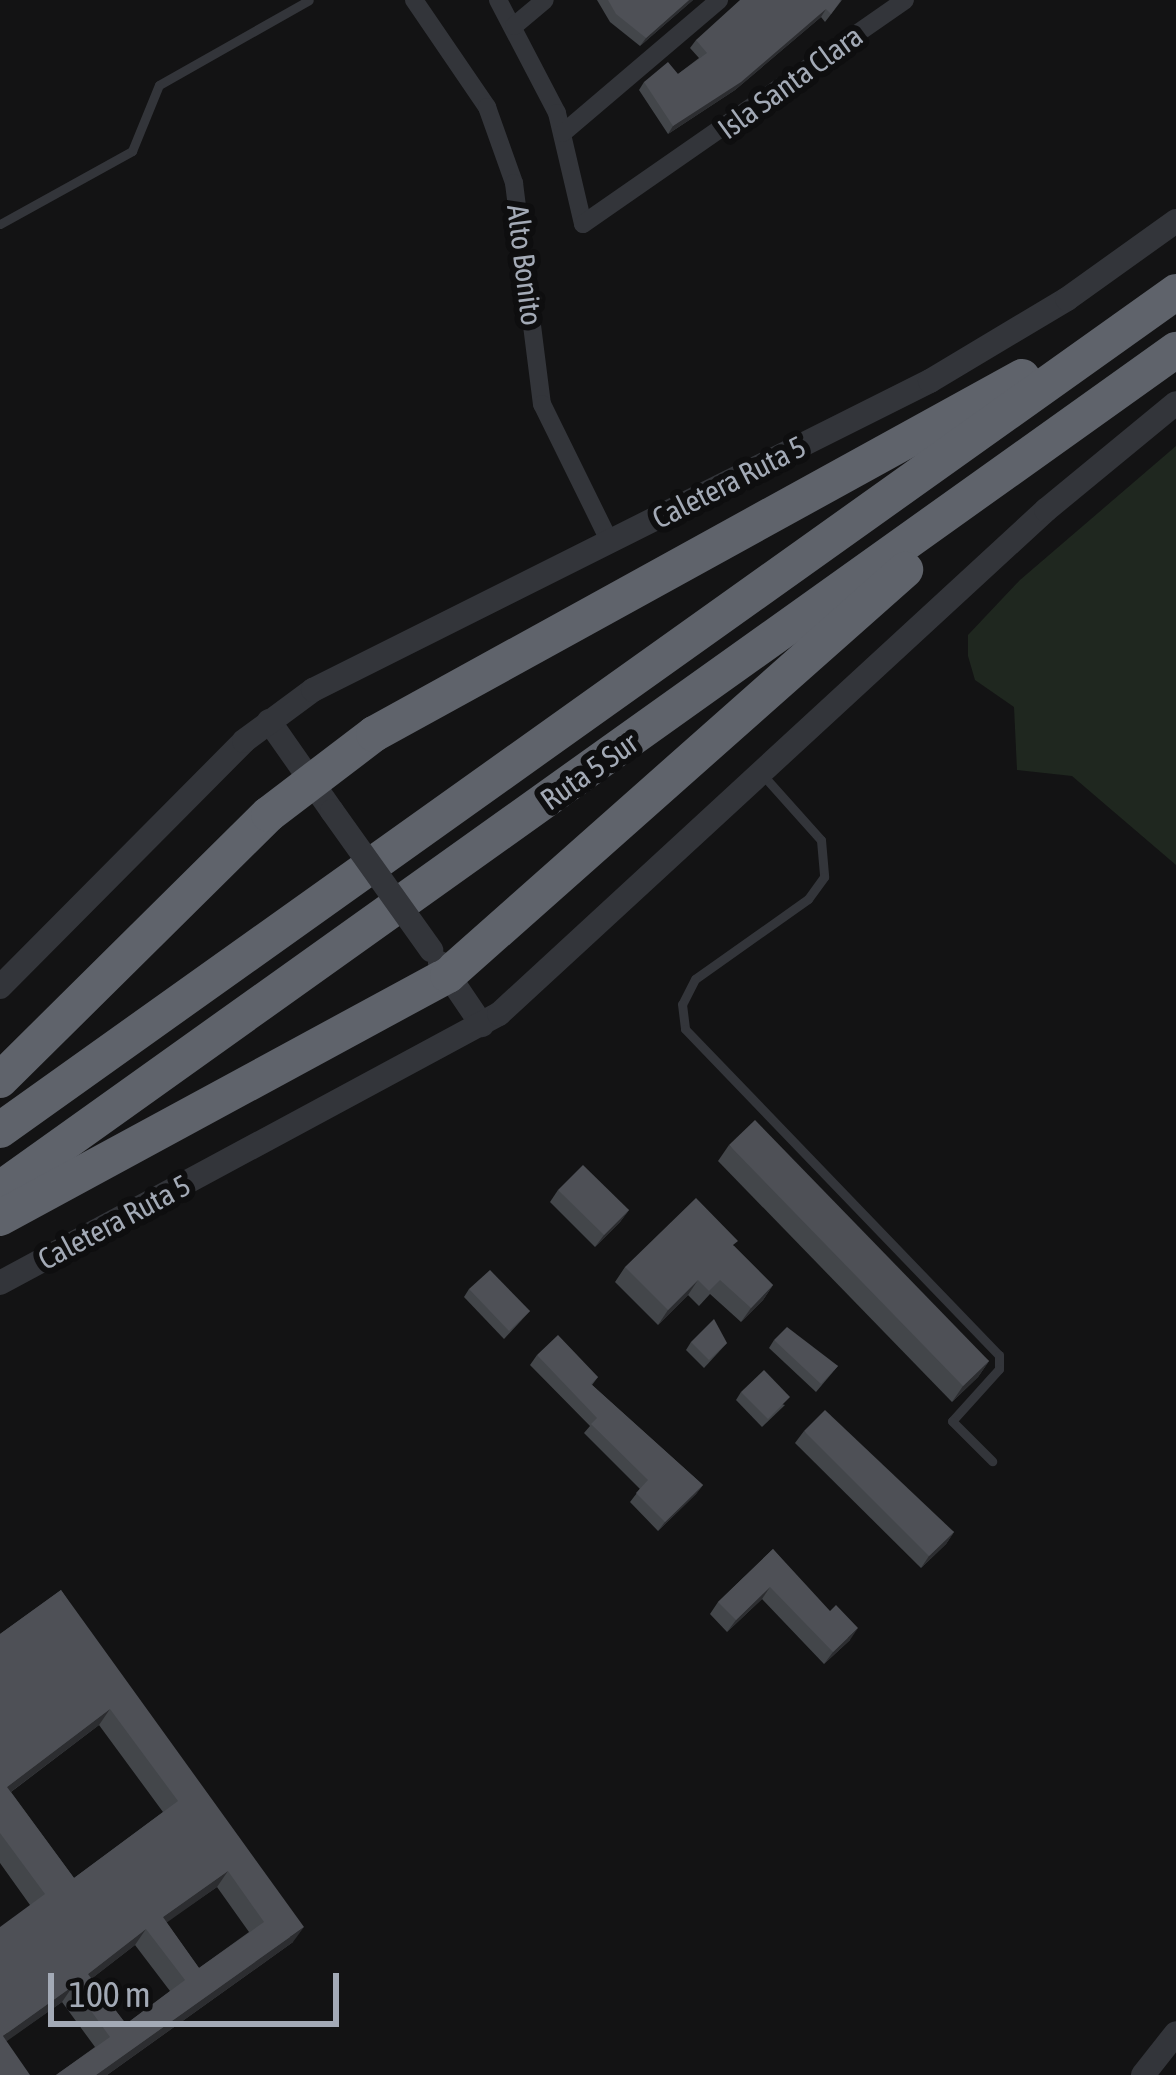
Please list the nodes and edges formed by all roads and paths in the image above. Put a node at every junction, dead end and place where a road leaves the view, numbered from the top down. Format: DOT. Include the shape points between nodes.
graph roads {
  1 [pos="309,0"];
  2 [pos="414,0"];
  3 [pos="498,0"];
  4 [pos="545,0"];
  5 [pos="719,0"];
  6 [pos="892,4"];
  7 [pos="514,26"];
  8 [pos="563,133"];
  9 [pos="1176,221"];
  10 [pos="0,224"];
  11 [pos="1176,292"];
  12 [pos="1176,350"];
  13 [pos="1176,403"];
  14 [pos="1038,452"];
  15 [pos="610,542"];
  16 [pos="269,722"];
  17 [pos="761,773"];
  18 [pos="310,780"];
  19 [pos="439,962"];
  20 [pos="0,987"];
  21 [pos="482,1025"];
  22 [pos="0,1080"];
  23 [pos="0,1130"];
  24 [pos="0,1189"];
  25 [pos="0,1218"];
  26 [pos="0,1283"];
  27 [pos="992,1461"];
  28 [pos="1176,2033"];
  29 [pos="1143,2075"];
  1 -- 10 [label="lane" via="159,85 132,151"];
  2 -- 15 [label="street, Alto Bonito" via="487,107 514,183 542,404"];
  3 -- 7 [label="street"];
  4 -- 7 [label="street"];
  5 -- 8 [label="street"];
  6 -- 8 [label="street, Isla Santa Clara" via="583,224"];
  7 -- 8 [label="street"];
  9 -- 15 [label="street, Caletera Ruta 5" via="980,353"];
  11 -- 18 [label="highway" via="392,723"];
  11 -- 23 [label="highway, Ruta 5 Sur"];
  12 -- 14 [label="highway, Ruta 5 Sur"];
  13 -- 17 [label="street, Caletera Ruta 5" via="1046,510"];
  14 -- 19 [label="highway"];
  14 -- 24 [label="highway, Ruta 5 Sur"];
  15 -- 16 [label="street, Caletera Ruta 5" via="346,673"];
  16 -- 18 [label="street"];
  16 -- 20 [label="street, Caletera Ruta 5"];
  17 -- 21 [label="street, Caletera Ruta 5"];
  17 -- 27 [label="lane" via="821,840 824,877 808,899 685,989 685,1029 999,1355 999,1369 952,1420"];
  18 -- 19 [label="street, bridge"];
  18 -- 22 [label="highway"];
  19 -- 21 [label="street"];
  19 -- 25 [label="highway"];
  21 -- 26 [label="street, Caletera Ruta 5"];
  28 -- 29 [label="street"];
}
